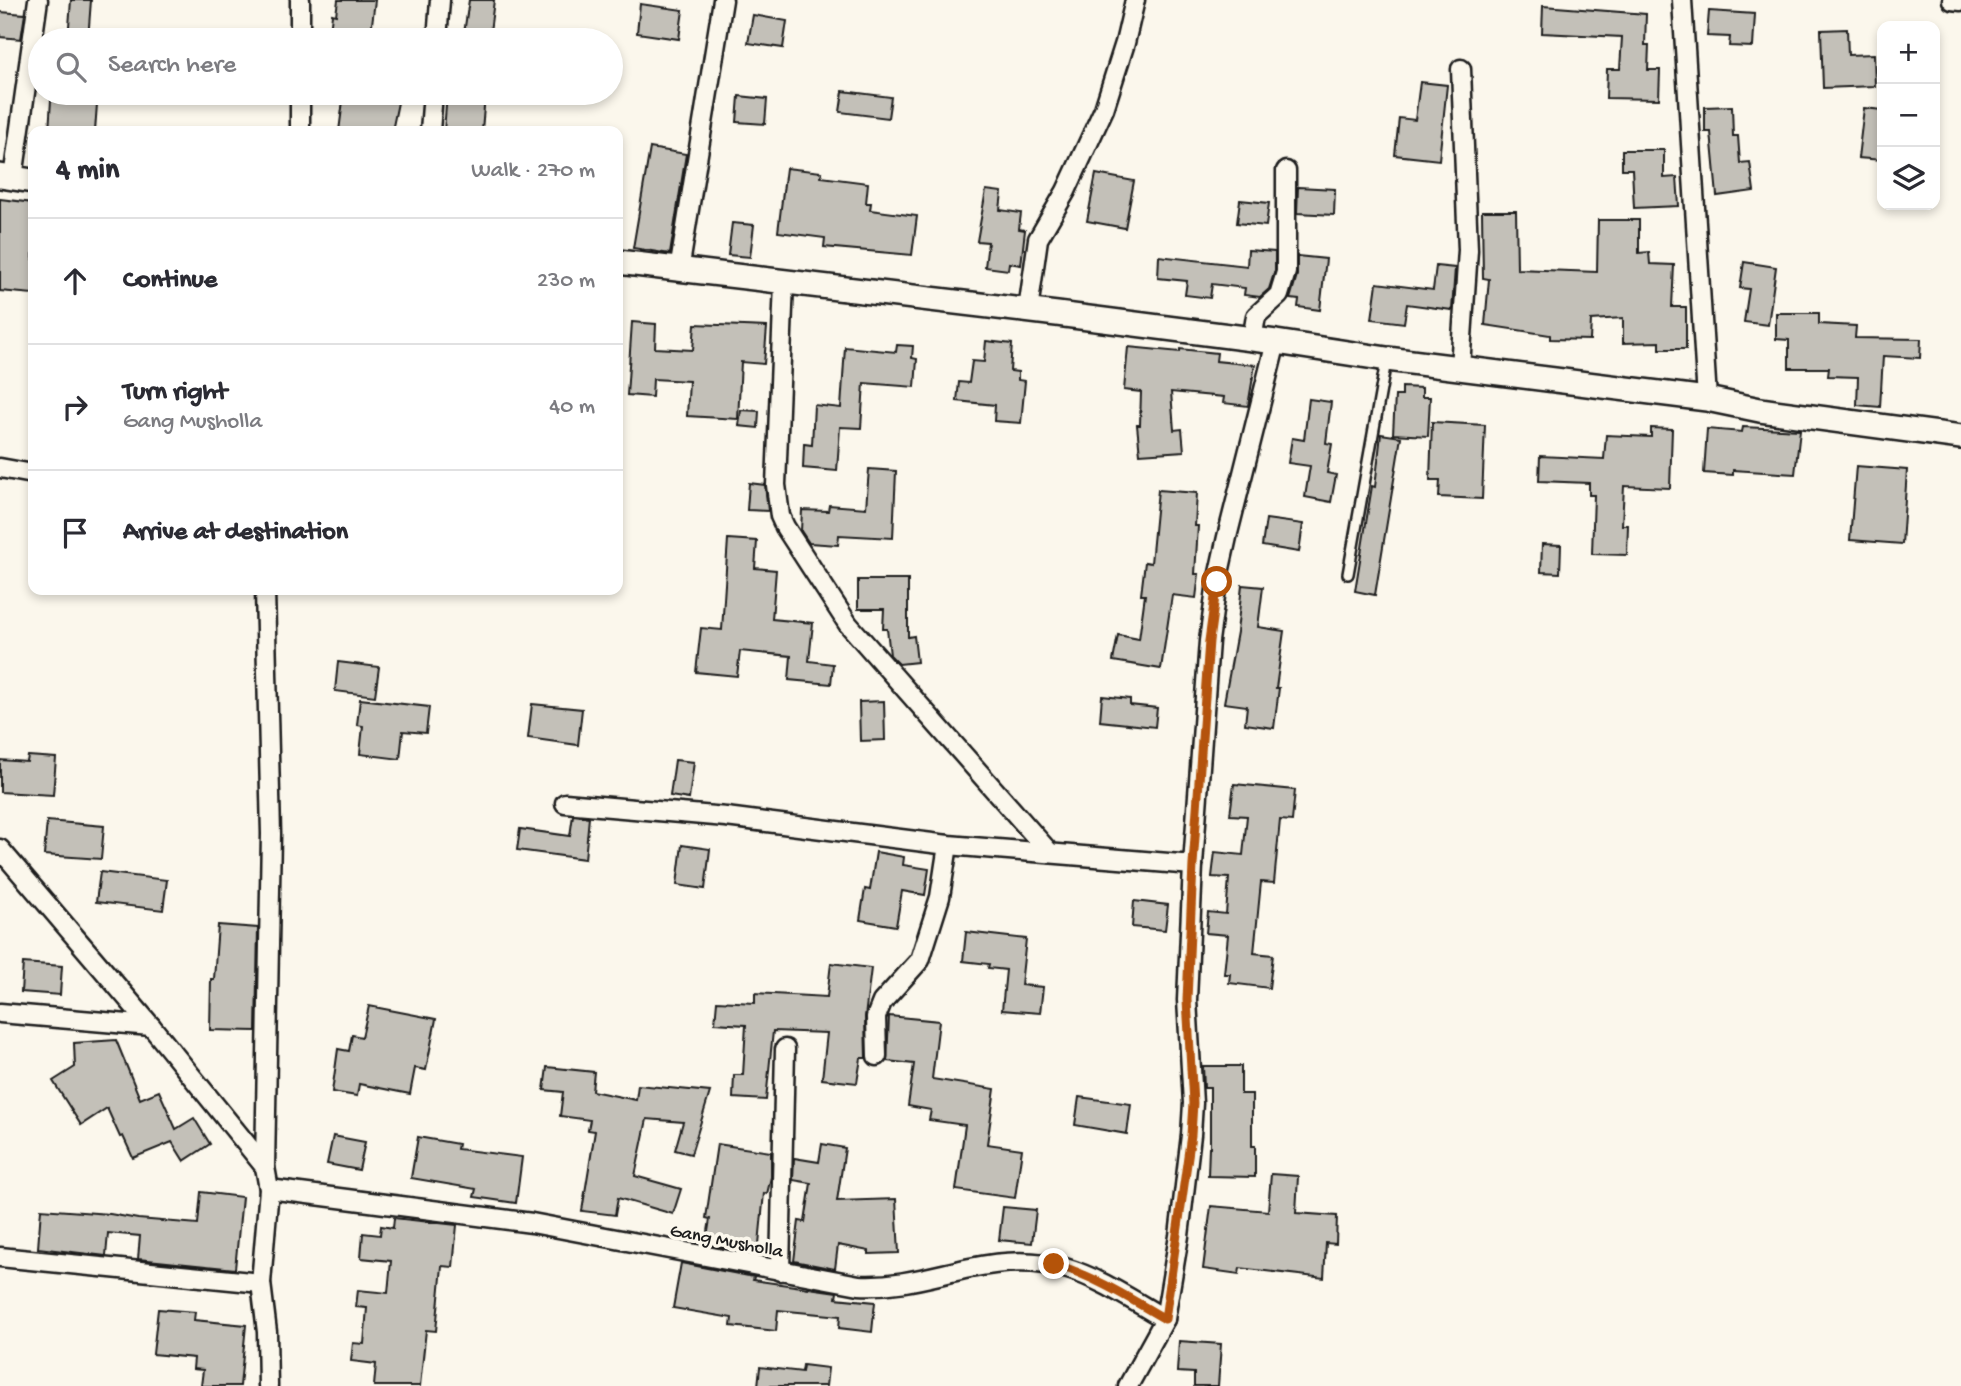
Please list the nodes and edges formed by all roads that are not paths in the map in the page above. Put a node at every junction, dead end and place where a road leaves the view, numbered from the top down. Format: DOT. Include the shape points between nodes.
graph roads {
  1 [pos="38,0"];
  2 [pos="300,0"];
  3 [pos="440,0"];
  4 [pos="723,0"];
  5 [pos="1135,0"];
  6 [pos="1682,0"];
  7 [pos="1952,0"];
  8 [pos="1961,1"];
  9 [pos="34,28"];
  10 [pos="300,28"];
  11 [pos="438,28"];
  12 [pos="1461,69"];
  13 [pos="28,78"];
  14 [pos="300,105"];
  15 [pos="432,105"];
  16 [pos="300,126"];
  17 [pos="430,126"];
  18 [pos="1286,171"];
  19 [pos="15,179"];
  20 [pos="623,262"];
  21 [pos="680,265"];
  22 [pos="784,282"];
  23 [pos="1028,310"];
  24 [pos="1252,340"];
  25 [pos="1276,342"];
  26 [pos="1387,359"];
  27 [pos="1460,367"];
  28 [pos="1707,399"];
  29 [pos="1961,437"];
  30 [pos="0,468"];
  31 [pos="28,473"];
  32 [pos="1348,574"];
  33 [pos="265,595"];
  34 [pos="565,803"];
  35 [pos="948,845"];
  36 [pos="0,849"];
  37 [pos="1049,853"];
  38 [pos="1193,865"];
  39 [pos="0,873"];
  40 [pos="22,876"];
  41 [pos="0,1013"];
  42 [pos="151,1026"];
  43 [pos="785,1049"];
  44 [pos="877,1056"];
  45 [pos="265,1167"];
  46 [pos="269,1189"];
  47 [pos="0,1257"];
  48 [pos="780,1271"];
  49 [pos="261,1283"];
  50 [pos="1165,1319"];
  51 [pos="268,1386"];
  52 [pos="1128,1386"];
  1 -- 9 [label="street"];
  2 -- 10 [label="street"];
  3 -- 11 [label="street"];
  4 -- 21 [label="street"];
  5 -- 23 [label="street" via="1104,109 1038,239"];
  6 -- 28 [label="street"];
  7 -- 8 [label="street"];
  12 -- 27 [label="street" via="1468,250"];
  13 -- 19 [label="street"];
  14 -- 16 [label="street"];
  15 -- 17 [label="street"];
  18 -- 24 [label="street" via="1286,272 1279,295 1256,316"];
  20 -- 21 [label="street"];
  21 -- 22 [label="street"];
  22 -- 23 [label="street"];
  22 -- 37 [label="street" via="776,485 780,516 848,624"];
  23 -- 24 [label="street"];
  24 -- 25 [label="street"];
  25 -- 26 [label="street"];
  25 -- 38 [label="street" via="1217,582"];
  26 -- 27 [label="street"];
  26 -- 32 [label="lane"];
  27 -- 28 [label="street"];
  28 -- 29 [label="street"];
  30 -- 31 [label="street"];
  33 -- 45 [label="street" via="271,834"];
  34 -- 35 [label="street" via="726,817"];
  35 -- 37 [label="street"];
  35 -- 44 [label="street" via="940,897 920,960 882,1002 876,1017"];
  36 -- 40 [label="street"];
  37 -- 38 [label="street"];
  38 -- 50 [label="street" via="1187,1000 1193,1103"];
  39 -- 40 [label="street"];
  40 -- 42 [label="street"];
  41 -- 42 [label="street"];
  42 -- 45 [label="street"];
  43 -- 48 [label="street"];
  45 -- 46 [label="street"];
  46 -- 48 [label="street, Gang Musholla" via="532,1223"];
  46 -- 49 [label="street"];
  47 -- 49 [label="street"];
  48 -- 50 [label="street, Gang Musholla" via="887,1286 1004,1261 1054,1264 1078,1271"];
  49 -- 51 [label="street"];
  50 -- 52 [label="street"];
}
